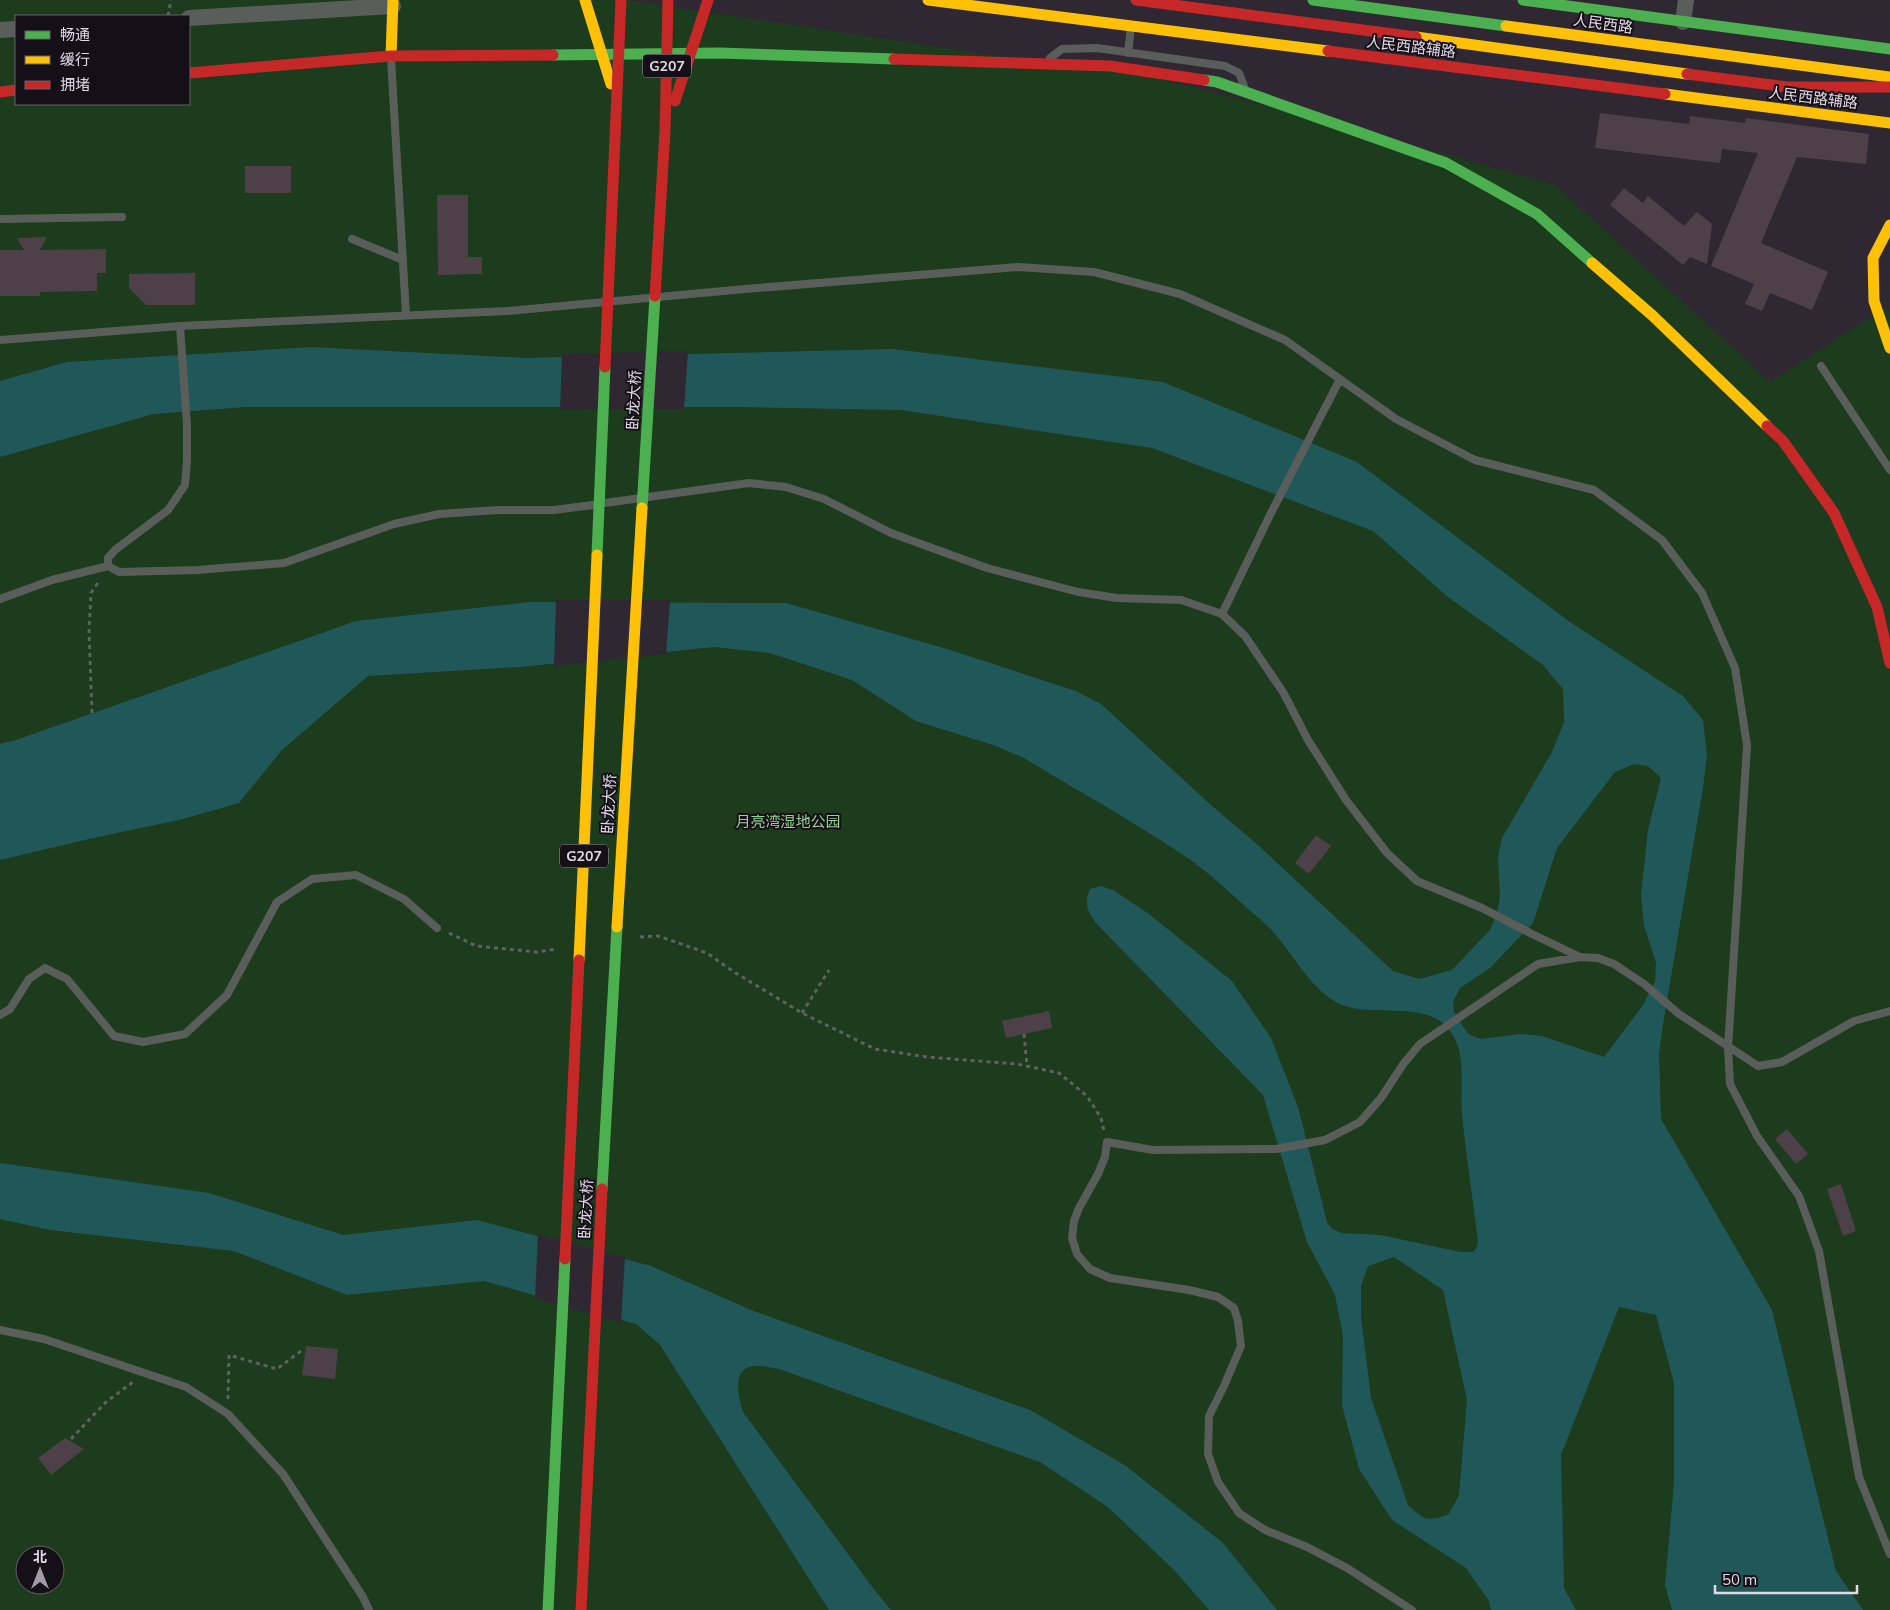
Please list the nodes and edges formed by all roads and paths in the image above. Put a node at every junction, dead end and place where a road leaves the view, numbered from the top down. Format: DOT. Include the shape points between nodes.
graph roads {
  1 [pos="171,0"];
  2 [pos="585,0"];
  3 [pos="621,0"];
  4 [pos="668,0"];
  5 [pos="708,0"];
  6 [pos="928,0"];
  7 [pos="1313,0"];
  8 [pos="1523,0"];
  9 [pos="1686,0"];
  10 [pos="393,3"];
  11 [pos="1135,3"];
  12 [pos="168,15"];
  13 [pos="190,18"];
  14 [pos="1133,18"];
  15 [pos="1683,22"];
  16 [pos="15,29"];
  17 [pos="0,30"];
  18 [pos="1890,49"];
  19 [pos="1128,53"];
  20 [pos="390,56"];
  21 [pos="1043,63"];
  22 [pos="190,73"];
  23 [pos="1890,77"];
  24 [pos="1890,87"];
  25 [pos="15,90"];
  26 [pos="0,92"];
  27 [pos="1247,93"];
  28 [pos="616,102"];
  29 [pos="1890,123"];
  30 [pos="666,131"];
  31 [pos="122,217"];
  32 [pos="0,219"];
  33 [pos="1890,225"];
  34 [pos="352,239"];
  35 [pos="403,260"];
  36 [pos="406,315"];
  37 [pos="180,326"];
  38 [pos="0,340"];
  39 [pos="1890,348"];
  40 [pos="1821,366"];
  41 [pos="1340,379"];
  42 [pos="1890,470"];
  43 [pos="108,566"];
  44 [pos="0,599"];
  45 [pos="1222,614"];
  46 [pos="1890,663"];
  47 [pos="92,714"];
  48 [pos="437,928"];
  49 [pos="634,937"];
  50 [pos="564,948"];
  51 [pos="1580,957"];
  52 [pos="829,970"];
  53 [pos="1890,1011"];
  54 [pos="802,1013"];
  55 [pos="0,1014"];
  56 [pos="1024,1034"];
  57 [pos="1728,1048"];
  58 [pos="1027,1066"];
  59 [pos="1107,1142"];
  60 [pos="0,1330"];
  61 [pos="301,1351"];
  62 [pos="146,1373"];
  63 [pos="228,1414"];
  64 [pos="71,1439"];
  65 [pos="1890,1554"];
  66 [pos="369,1610"];
  67 [pos="548,1610"];
  68 [pos="581,1610"];
  69 [pos="1412,1610"];
  1 -- 12 [label="path"];
  2 -- 28 [label="main road"];
  3 -- 28 [label="main road, 卧龙大桥 / G207"];
  4 -- 30 [label="main road, 卧龙大桥 / G207"];
  5 -- 30 [label="main road"];
  6 -- 29 [label="main road, 人民西路辅路"];
  7 -- 23 [label="main road, 人民西路"];
  8 -- 15 [label="main road, 人民西路"];
  9 -- 15 [label="street"];
  10 -- 13 [label="street"];
  10 -- 20 [label="main road"];
  11 -- 24 [label="main road" via="1788,87"];
  14 -- 19 [label="lane"];
  15 -- 18 [label="main road, 人民西路"];
  16 -- 17 [label="street"];
  19 -- 21 [label="lane" via="1097,48 1062,49"];
  19 -- 27 [label="lane" via="1225,66 1239,73"];
  20 -- 21 [label="main road" via="720,53"];
  20 -- 22 [label="main road"];
  20 -- 35 [label="lane"];
  21 -- 27 [label="main road" via="1110,66 1217,82"];
  25 -- 26 [label="main road"];
  27 -- 46 [label="main road" via="1446,163 1537,214 1653,316 1783,442 1834,513 1877,607"];
  28 -- 67 [label="main road, 卧龙大桥 / G207"];
  30 -- 68 [label="main road, 卧龙大桥 / G207" via="606,1108"];
  31 -- 32 [label="lane"];
  33 -- 39 [label="main road" via="1873,258 1874,301"];
  34 -- 35 [label="lane"];
  35 -- 36 [label="lane"];
  36 -- 37 [label="lane"];
  36 -- 41 [label="lane" via="507,311 1018,267 1094,272 1180,294 1285,340"];
  37 -- 38 [label="lane"];
  37 -- 43 [label="lane" via="187,425 185,485 168,510 114,550 108,558"];
  40 -- 42 [label="lane"];
  41 -- 45 [label="lane"];
  41 -- 57 [label="lane" via="1396,419 1475,460 1594,490 1662,540 1702,593 1735,668 1747,744"];
  43 -- 44 [label="lane" via="52,580"];
  43 -- 45 [label="lane" via="119,572 128,572 284,563 394,524 439,514 554,510 749,483 786,487 824,499 891,534 987,568 1078,592 1117,598 1181,600"];
  43 -- 47 [label="path" via="91,594"];
  45 -- 51 [label="lane" via="1245,636 1283,692 1308,740 1346,800 1387,853 1417,881 1482,908"];
  48 -- 50 [label="path" via="476,946 537,952"];
  48 -- 55 [label="lane" via="404,899 356,875 312,879 277,902 227,995 185,1034 143,1042 114,1036 67,979 45,968 28,979 10,1009"];
  49 -- 54 [label="path" via="658,936 707,953"];
  51 -- 57 [label="lane" via="1598,958 1614,964"];
  51 -- 59 [label="lane" via="1538,964 1420,1044 1360,1122 1325,1140 1276,1149 1154,1150"];
  52 -- 54 [label="path"];
  53 -- 57 [label="lane" via="1854,1021 1782,1062 1758,1066"];
  54 -- 58 [label="path" via="875,1049 928,1058"];
  56 -- 58 [label="path"];
  57 -- 65 [label="lane" via="1730,1084 1758,1136 1799,1196 1819,1251 1859,1477"];
  58 -- 59 [label="path" via="1059,1073 1087,1096 1101,1118"];
  59 -- 69 [label="lane" via="1098,1174 1074,1221 1072,1238 1077,1254 1090,1269 1110,1278 1189,1290 1218,1298 1234,1308 1240,1346 1209,1416 1208,1454 1218,1482 1239,1513 1265,1530 1347,1568"];
  60 -- 62 [label="lane" via="44,1339"];
  61 -- 63 [label="path" via="277,1369 229,1355"];
  62 -- 63 [label="lane" via="186,1387"];
  62 -- 64 [label="path" via="106,1402"];
  63 -- 66 [label="lane" via="283,1474"];
}
